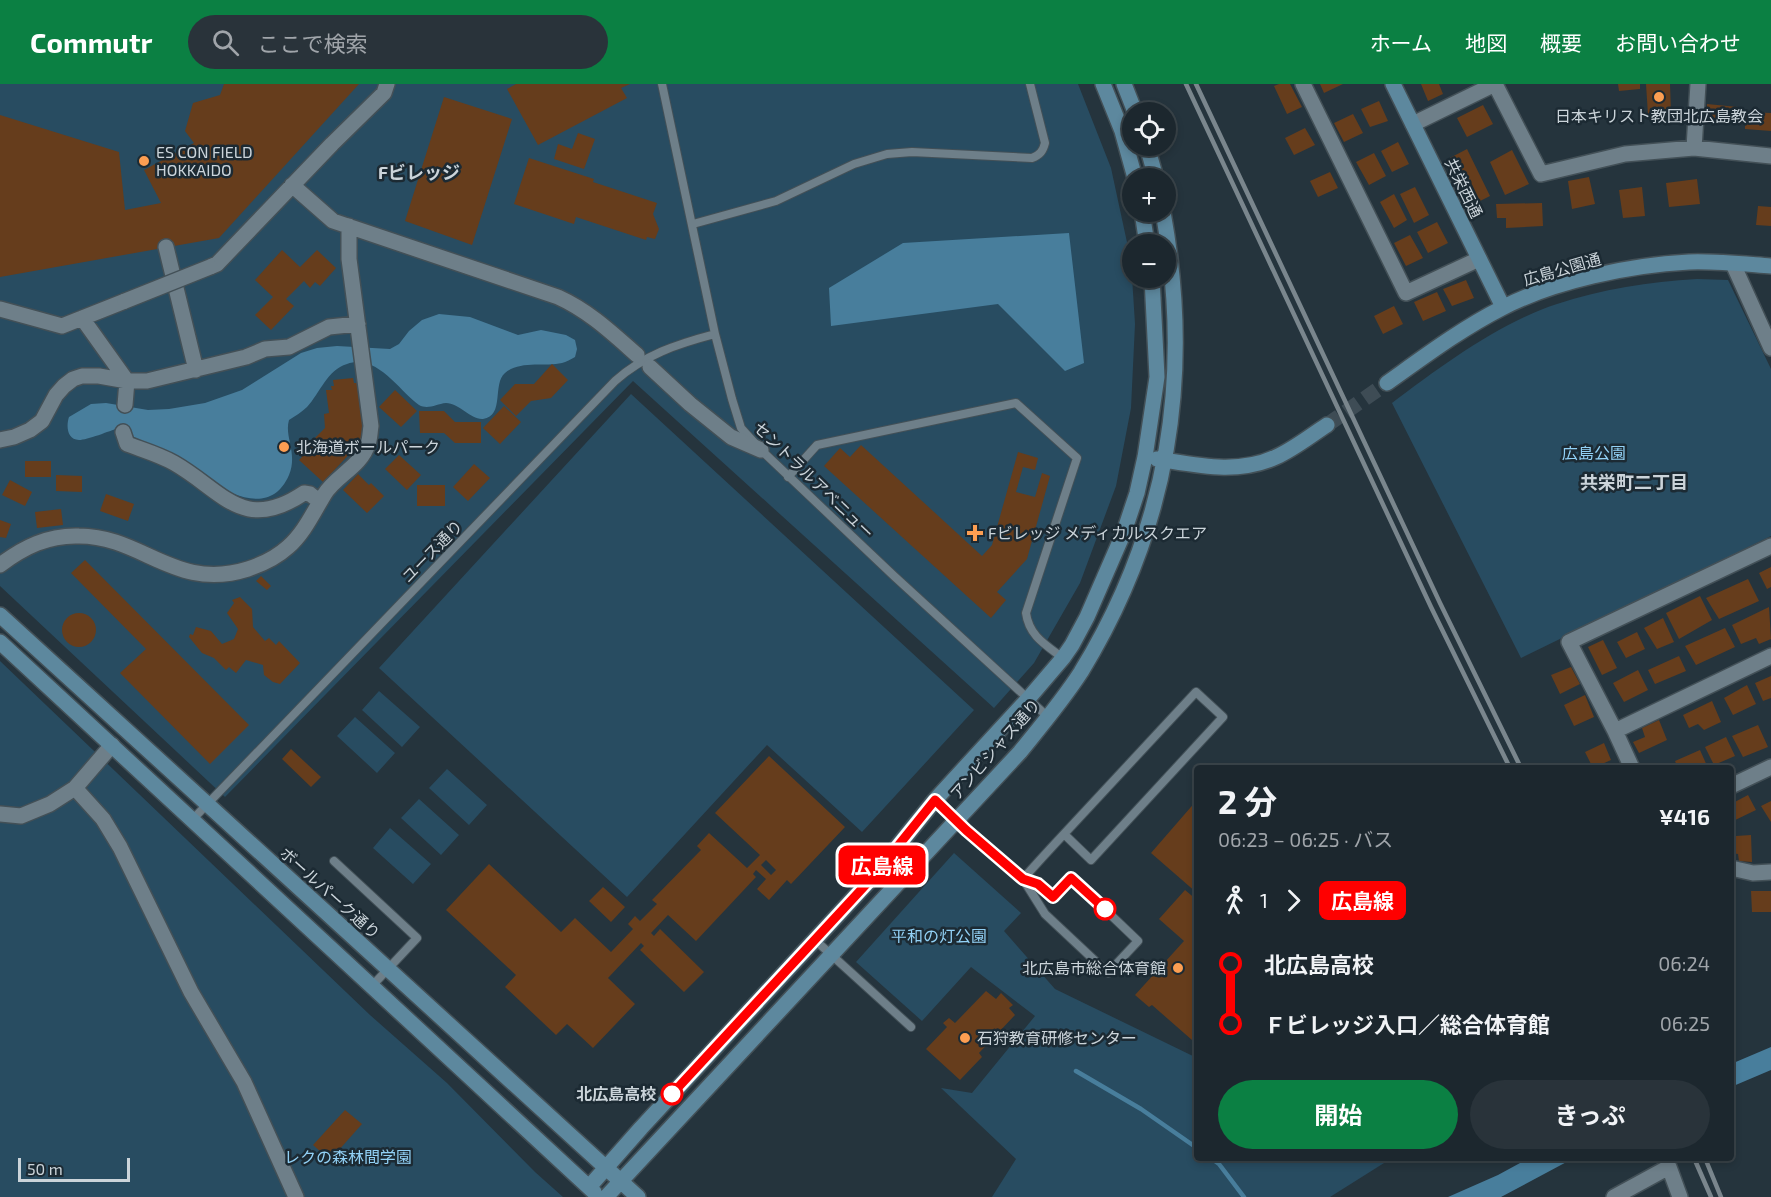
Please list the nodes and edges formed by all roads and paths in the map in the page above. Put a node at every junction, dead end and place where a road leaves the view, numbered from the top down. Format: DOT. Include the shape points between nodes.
graph roads {
  1 [pos="387,84"];
  2 [pos="662,84"];
  3 [pos="1030,84"];
  4 [pos="1103,84"];
  5 [pos="1124,84"];
  6 [pos="1303,84"];
  7 [pos="1393,84"];
  8 [pos="1698,84"];
  9 [pos="1131,102"];
  10 [pos="1413,124"];
  11 [pos="1694,148"];
  12 [pos="1771,156"];
  13 [pos="1132,168"];
  14 [pos="292,185"];
  15 [pos="1165,222"];
  16 [pos="693,224"];
  17 [pos="349,226"];
  18 [pos="166,247"];
  19 [pos="1479,259"];
  20 [pos="1733,264"];
  21 [pos="1771,266"];
  22 [pos="1153,288"];
  23 [pos="1503,307"];
  24 [pos="0,309"];
  25 [pos="82,318"];
  26 [pos="358,324"];
  27 [pos="715,334"];
  28 [pos="1771,348"];
  29 [pos="637,355"];
  30 [pos="650,367"];
  31 [pos="196,370"];
  32 [pos="127,381"];
  33 [pos="1387,383"];
  34 [pos="125,405"];
  35 [pos="1327,425"];
  36 [pos="123,432"];
  37 [pos="0,440"];
  38 [pos="761,450"];
  39 [pos="1145,457"];
  40 [pos="1165,460"];
  41 [pos="788,477"];
  42 [pos="320,502"];
  43 [pos="1771,546"];
  44 [pos="0,565"];
  45 [pos="0,615"];
  46 [pos="0,642"];
  47 [pos="1771,656"];
  48 [pos="1063,658"];
  49 [pos="1028,699"];
  50 [pos="1048,717"];
  51 [pos="1615,730"];
  52 [pos="112,745"];
  53 [pos="1631,765"];
  54 [pos="1771,767"];
  55 [pos="1734,785"];
  56 [pos="75,788"];
  57 [pos="935,800"];
  58 [pos="207,805"];
  59 [pos="0,814"];
  60 [pos="192,820"];
  61 [pos="957,822"];
  62 [pos="1064,834"];
  63 [pos="334,861"];
  64 [pos="1734,869"];
  65 [pos="1771,872"];
  66 [pos="1023,879"];
  67 [pos="814,940"];
  68 [pos="831,956"];
  69 [pos="387,970"];
  70 [pos="371,987"];
  71 [pos="911,1027"];
  72 [pos="605,1167"];
  73 [pos="620,1181"];
  74 [pos="594,1192"];
  75 [pos="296,1197"];
  76 [pos="606,1197"];
  77 [pos="638,1197"];
  78 [pos="1614,1197"];
  79 [pos="1680,1197"];
  1 -- 14 [label="street" via="384,93"];
  2 -- 16 [label="lane, セントラルアベニュー"];
  3 -- 16 [label="lane" via="1045,143 1037,156 887,154 854,164 776,201"];
  4 -- 13 [label="street"];
  5 -- 9 [label="street"];
  6 -- 19 [label="street" via="1406,293"];
  7 -- 10 [label="street, 共栄西通"];
  8 -- 11 [label="street"];
  10 -- 11 [label="street" via="1495,84 1541,174 1625,154"];
  10 -- 19 [label="street, 共栄西通"];
  11 -- 12 [label="street"];
  14 -- 17 [label="street" via="333,220"];
  14 -- 25 [label="street, bridge" via="217,264"];
  15 -- 40 [label="street, アンビシャス通り" via="1175,308 1174,398"];
  16 -- 27 [label="lane, セントラルアベニュー"];
  17 -- 26 [label="street" via="349,260"];
  17 -- 29 [label="street" via="558,297 588,313"];
  18 -- 31 [label="street"];
  19 -- 23 [label="street, 共栄西通"];
  20 -- 21 [label="street, 広島公園通"];
  20 -- 23 [label="street, 広島公園通" via="1656,265 1556,286"];
  20 -- 28 [label="street"];
  22 -- 39 [label="street, アンビシャス通り" via="1157,377"];
  23 -- 33 [label="street, 広島公園通"];
  24 -- 25 [label="street" via="62,326"];
  25 -- 32 [label="street"];
  26 -- 31 [label="street" via="328,327 289,347 265,349"];
  26 -- 42 [label="street" via="371,426 368,445"];
  27 -- 38 [label="lane, セントラルアベニュー" via="741,428"];
  27 -- 58 [label="lane, ユース通り" via="656,352 615,381"];
  30 -- 38 [label="street" via="731,437"];
  31 -- 32 [label="street" via="147,381"];
  32 -- 34 [label="street"];
  32 -- 37 [label="street" via="99,376 73,379 56,395 42,421 30,430"];
  35 -- 40 [label="street" via="1278,456 1251,465 1212,467"];
  36 -- 42 [label="street" via="127,444 175,464 229,502 263,510 281,507 304,493"];
  38 -- 41 [label="lane, セントラルアベニュー"];
  39 -- 40 [label="street"];
  39 -- 48 [label="street, アンビシャス通り" via="1124,532 1087,616"];
  40 -- 50 [label="street, アンビシャス通り" via="1146,534 1126,586 1080,674"];
  41 -- 48 [label="lane" via="817,445 1016,403 1077,458 1026,613 1033,635"];
  41 -- 49 [label="lane, セントラルアベニュー"];
  42 -- 44 [label="street" via="287,548 255,567 223,575 199,575 117,544 79,536 39,542"];
  43 -- 51 [label="street" via="1569,642"];
  45 -- 58 [label="street, ボールパーク通り"];
  46 -- 52 [label="street"];
  47 -- 51 [label="street"];
  48 -- 49 [label="street, アンビシャス通り"];
  49 -- 50 [label="lane, セントラルアベニュー"];
  49 -- 57 [label="street, アンビシャス通り"];
  50 -- 61 [label="street, アンビシャス通り"];
  51 -- 53 [label="street"];
  52 -- 56 [label="street"];
  52 -- 60 [label="street"];
  54 -- 55 [label="street"];
  56 -- 59 [label="street" via="21,816"];
  56 -- 75 [label="street" via="103,819 120,846 191,992 244,1082"];
  57 -- 61 [label="lane"];
  57 -- 67 [label="street, アンビシャス通り" via="872,878"];
  58 -- 60 [label="lane, ユース通り"];
  58 -- 69 [label="street, ボールパーク通り"];
  60 -- 70 [label="street"];
  61 -- 66 [label="lane"];
  61 -- 68 [label="street, アンビシャス通り"];
  62 -- 62 [label="lane" via="1196,692 1224,717 1092,860"];
  62 -- 66 [label="lane"];
  63 -- 69 [label="lane" via="417,938"];
  64 -- 65 [label="street"];
  66 -- 66 [label="lane" via="1038,884 1053,897 1071,878 1138,940 1108,973 1045,914"];
  67 -- 68 [label="lane"];
  67 -- 72 [label="street, アンビシャス通り"];
  68 -- 71 [label="lane"];
  68 -- 73 [label="street, アンビシャス通り"];
  69 -- 70 [label="lane"];
  69 -- 72 [label="street, ボールパーク通り"];
  70 -- 74 [label="street"];
  72 -- 73 [label="street, ボールパーク通り"];
  72 -- 74 [label="street, アンビシャス通り"];
  73 -- 76 [label="street, アンビシャス通り"];
  73 -- 77 [label="street, ボールパーク通り"];
  78 -- 79 [label="street" via="1668,1167"];
}
